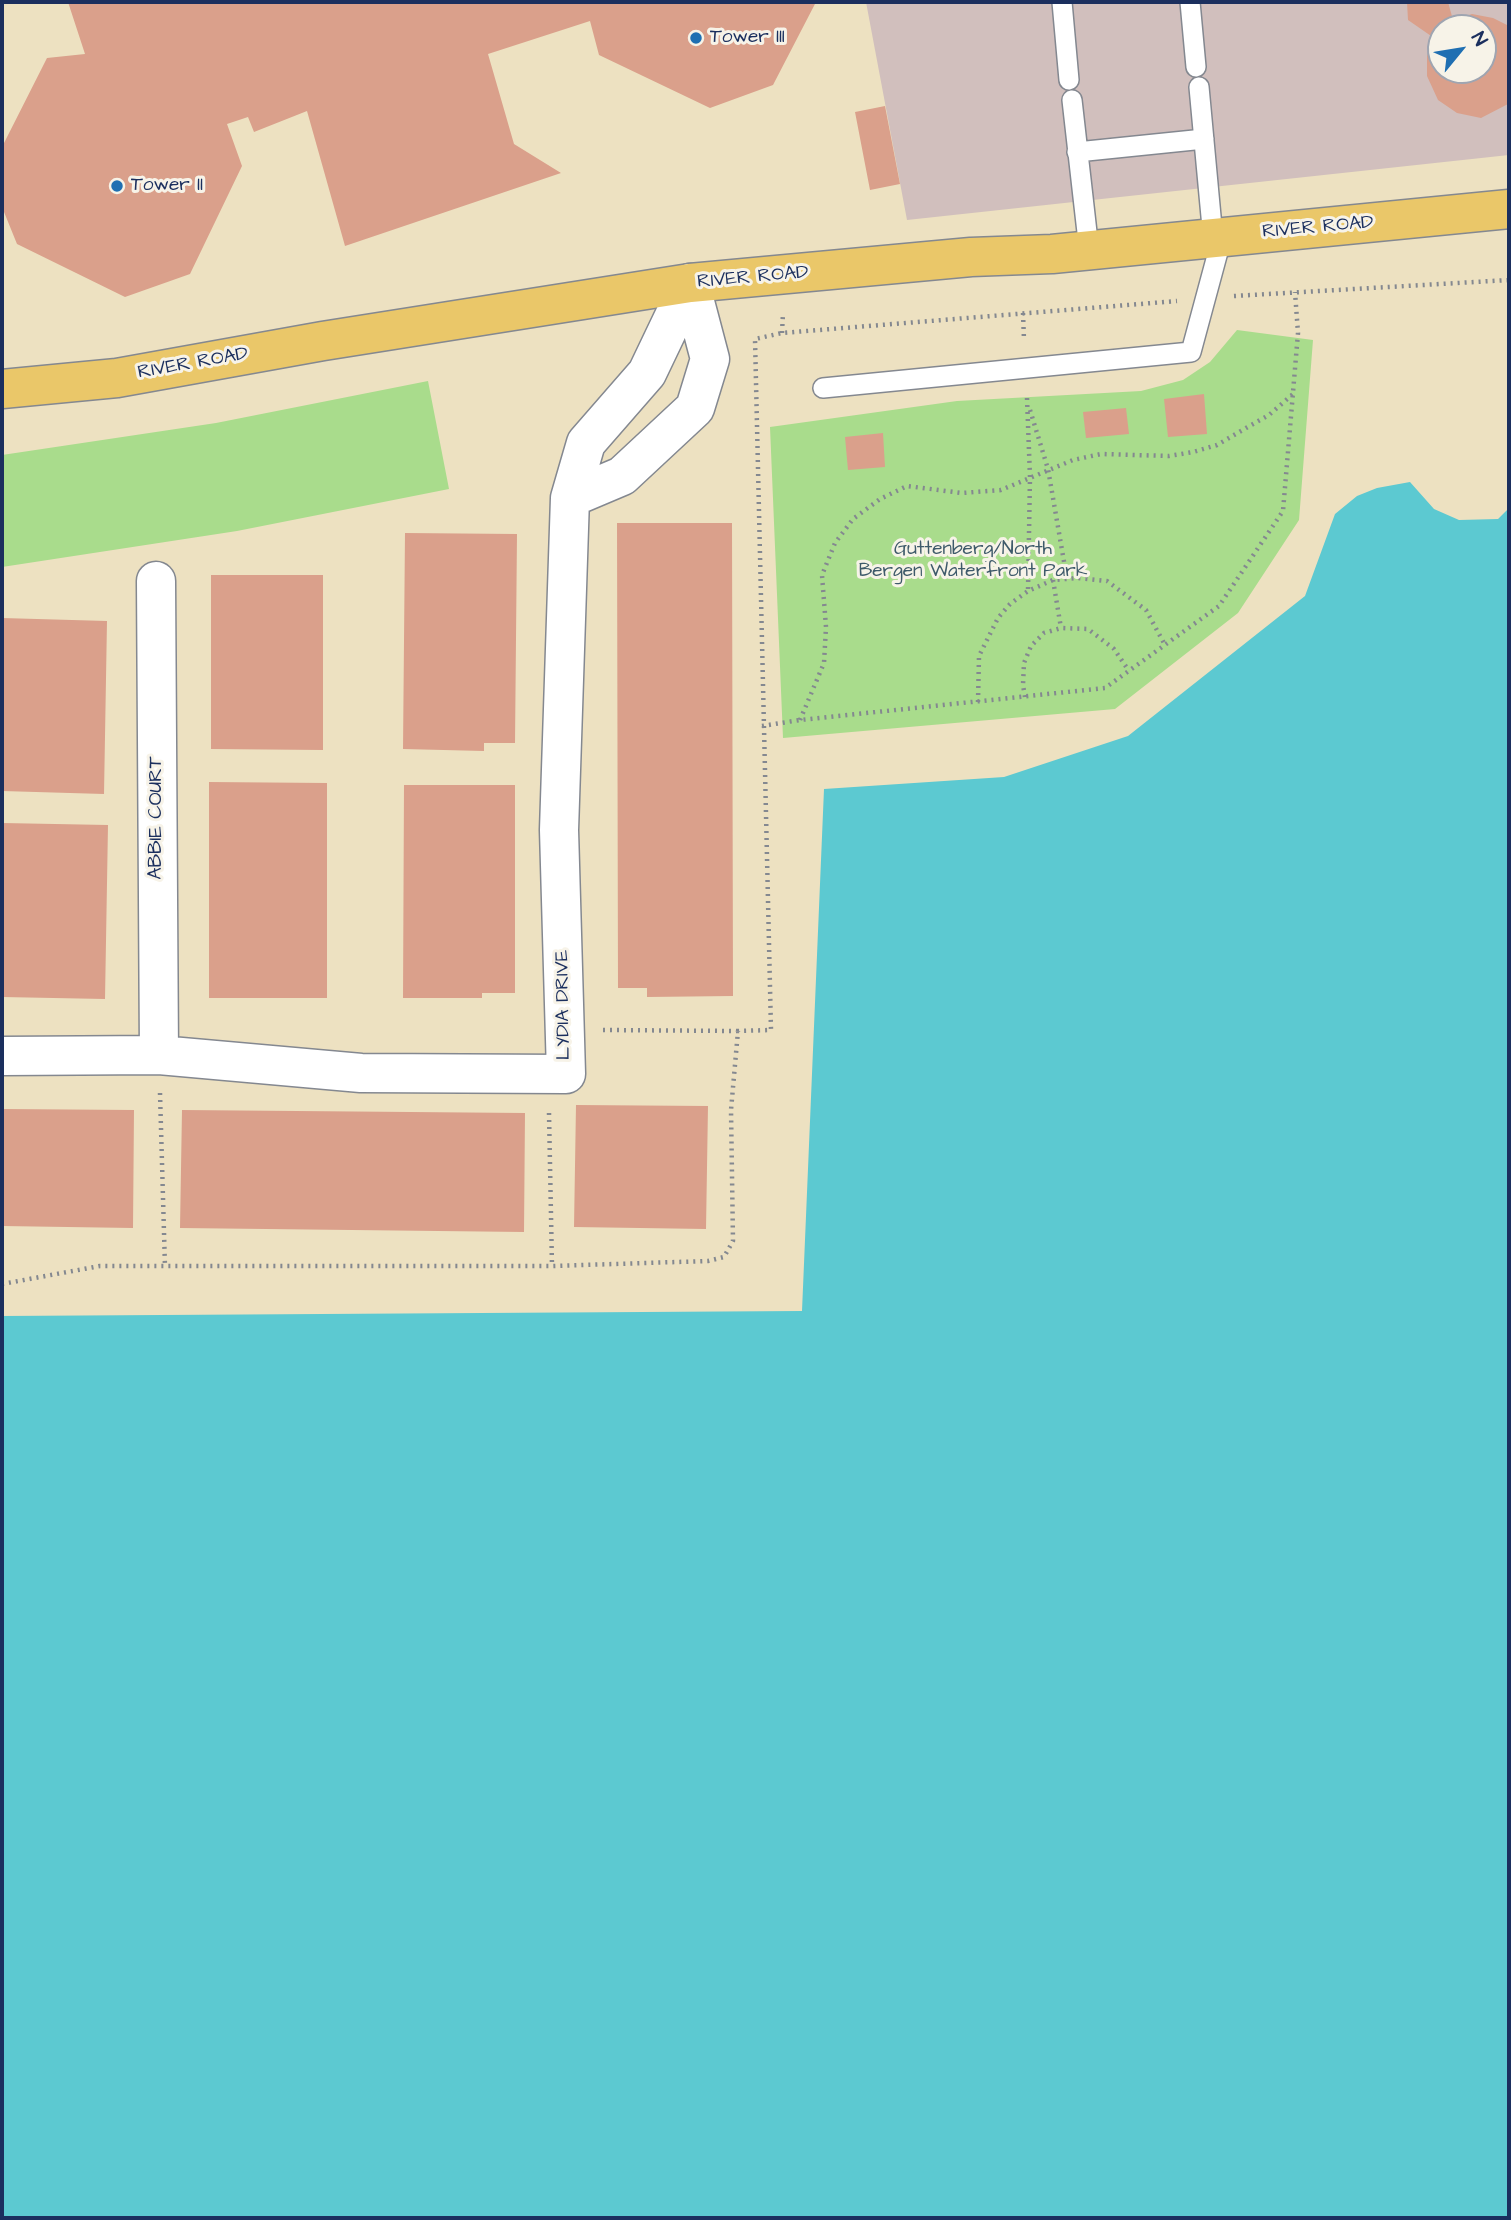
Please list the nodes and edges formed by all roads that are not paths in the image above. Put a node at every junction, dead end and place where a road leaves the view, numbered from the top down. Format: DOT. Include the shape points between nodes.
graph roads {
  1 [pos="1062,2"];
  2 [pos="1190,2"];
  3 [pos="1196,67"];
  4 [pos="1069,80"];
  5 [pos="1199,87"];
  6 [pos="1072,100"];
  7 [pos="1204,139"];
  8 [pos="1077,152"];
  9 [pos="1509,209"];
  10 [pos="1218,237"];
  11 [pos="1090,250"];
  12 [pos="690,283"];
  13 [pos="823,388"];
  14 [pos="2,389"];
  15 [pos="570,498"];
  16 [pos="156,581"];
  17 [pos="159,1055"];
  18 [pos="2,1056"];
  1 -- 4 [label="lane"];
  2 -- 3 [label="lane"];
  5 -- 7 [label="lane"];
  6 -- 8 [label="lane"];
  7 -- 8 [label="lane"];
  7 -- 10 [label="lane"];
  8 -- 11 [label="lane"];
  9 -- 10 [label="main road, RIVER ROAD"];
  10 -- 11 [label="main road, RIVER ROAD"];
  10 -- 13 [label="lane" via="1191,352"];
  11 -- 12 [label="main road, RIVER ROAD"];
  12 -- 14 [label="main road, RIVER ROAD" via="117,378"];
  12 -- 15 [label="street, LYDIA DRIVE" via="647,373 586,443"];
  12 -- 15 [label="street" via="710,359 695,408 622,476"];
  15 -- 17 [label="street, LYDIA DRIVE" via="559,830 566,1074 361,1073"];
  16 -- 17 [label="street, ABBIE COURT"];
  17 -- 18 [label="street, LYDIA DRIVE"];
}
